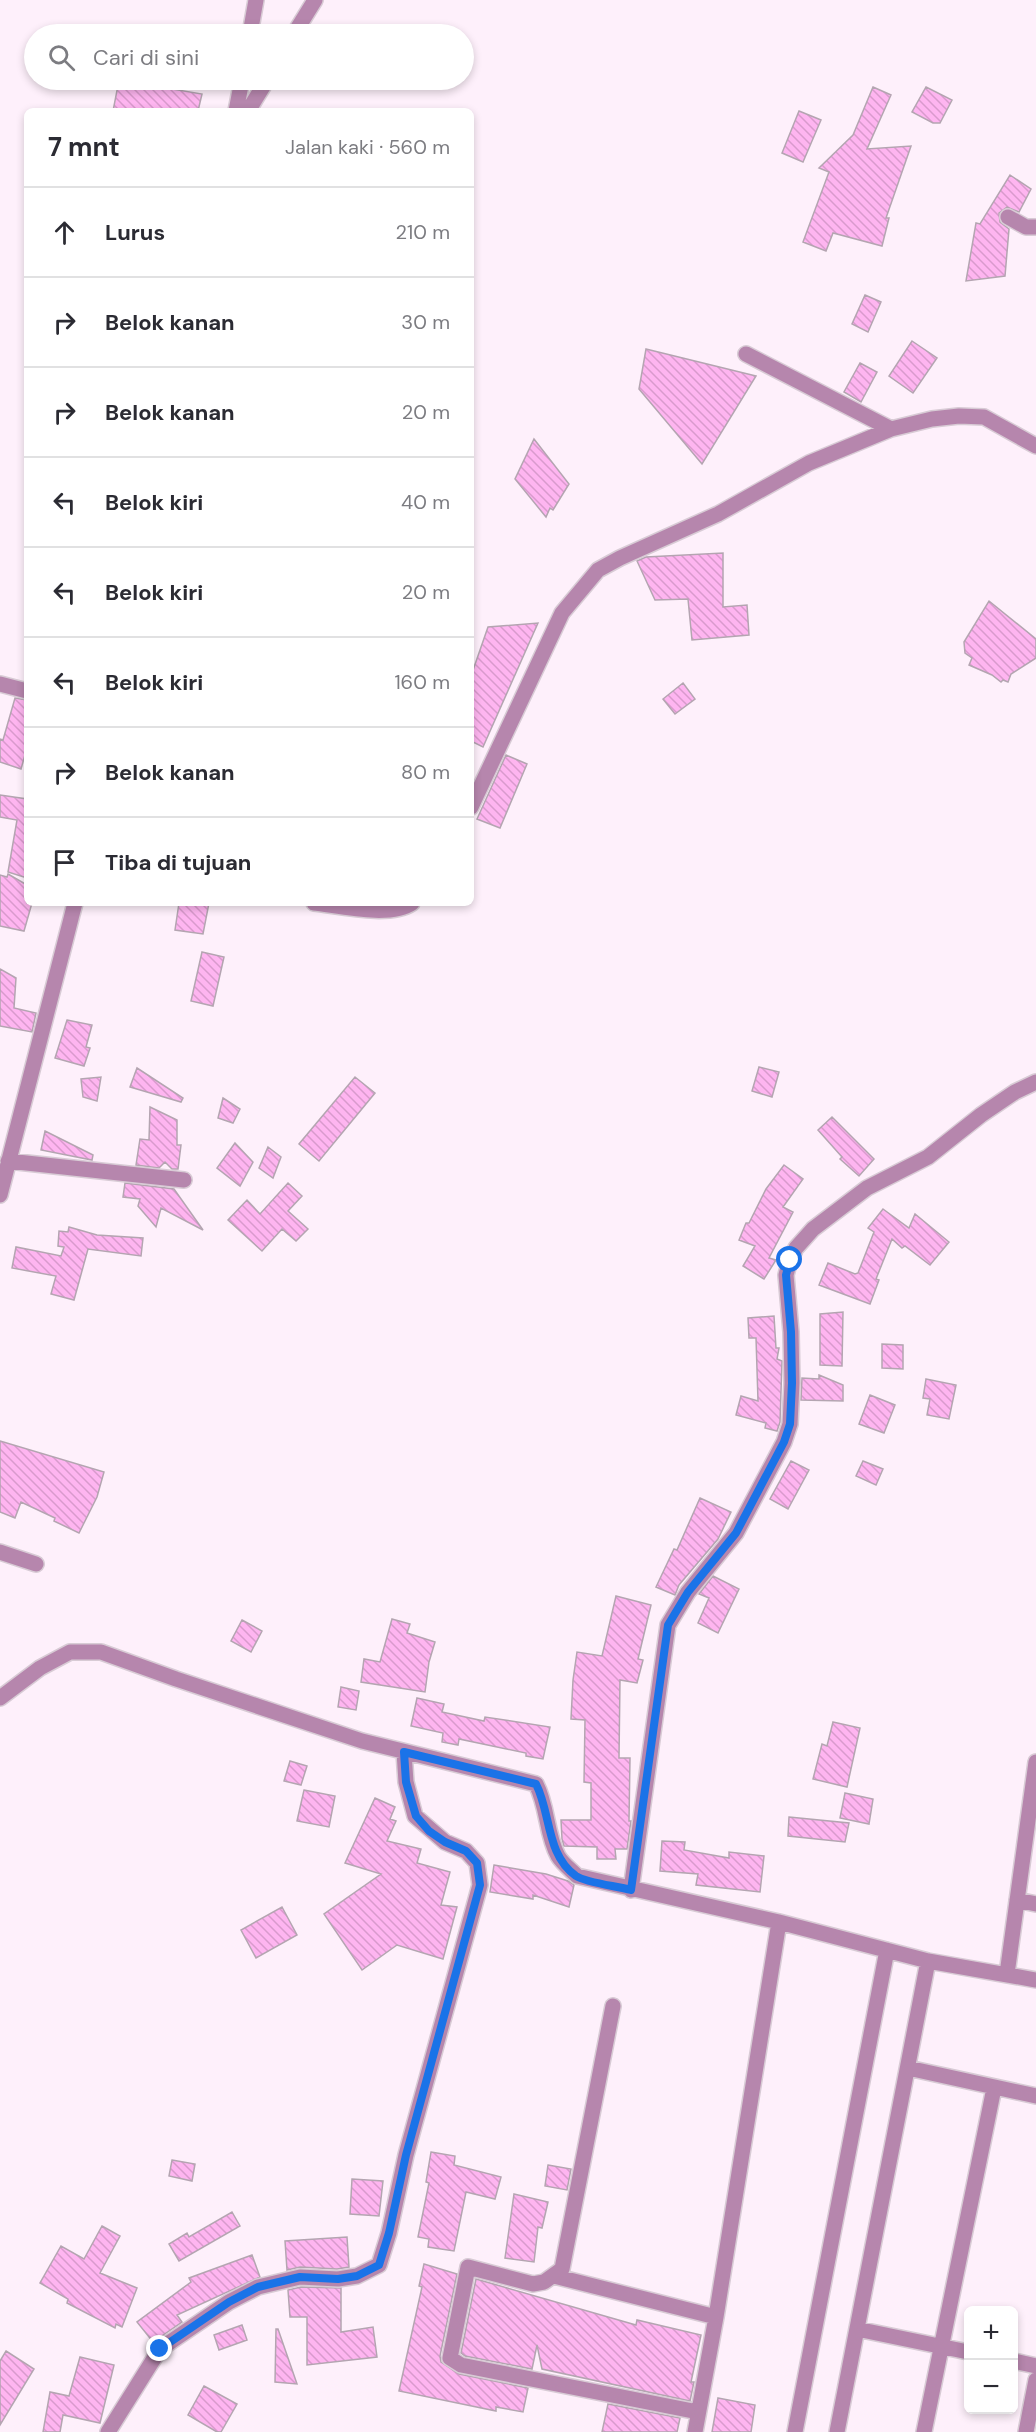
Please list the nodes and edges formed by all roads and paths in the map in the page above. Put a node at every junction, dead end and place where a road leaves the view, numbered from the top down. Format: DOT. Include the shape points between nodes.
graph roads {
  1 [pos="256,0"];
  2 [pos="315,0"];
  3 [pos="252,24"];
  4 [pos="300,24"];
  5 [pos="240,90"];
  6 [pos="261,90"];
  7 [pos="237,108"];
  8 [pos="250,108"];
  9 [pos="1008,217"];
  10 [pos="1036,227"];
  11 [pos="746,354"];
  12 [pos="891,429"];
  13 [pos="1036,446"];
  14 [pos="0,684"];
  15 [pos="24,690"];
  16 [pos="474,801"];
  17 [pos="74,906"];
  18 [pos="341,906"];
  19 [pos="403,906"];
  20 [pos="1036,1082"];
  21 [pos="8,1161"];
  22 [pos="184,1180"];
  23 [pos="0,1195"];
  24 [pos="0,1552"];
  25 [pos="36,1564"];
  26 [pos="0,1698"];
  27 [pos="404,1752"];
  28 [pos="1036,1762"];
  29 [pos="1032,1816"];
  30 [pos="631,1890"];
  31 [pos="1017,1900"];
  32 [pos="1036,1904"];
  33 [pos="779,1922"];
  34 [pos="887,1950"];
  35 [pos="928,1961"];
  36 [pos="1007,1974"];
  37 [pos="1036,1980"];
  38 [pos="613,2006"];
  39 [pos="908,2068"];
  40 [pos="994,2088"];
  41 [pos="1036,2096"];
  42 [pos="554,2276"];
  43 [pos="716,2317"];
  44 [pos="857,2329"];
  45 [pos="941,2347"];
  46 [pos="964,2351"];
  47 [pos="1018,2362"];
  48 [pos="1036,2366"];
  49 [pos="1036,2380"];
  50 [pos="698,2412"];
  51 [pos="108,2432"];
  52 [pos="695,2432"];
  53 [pos="795,2432"];
  54 [pos="837,2432"];
  55 [pos="924,2432"];
  56 [pos="1026,2432"];
  1 -- 3 [label="street"];
  2 -- 4 [label="street"];
  5 -- 7 [label="street"];
  6 -- 8 [label="street"];
  9 -- 10 [label="street"];
  11 -- 12 [label="street"];
  12 -- 13 [label="street" via="932,419 984,417"];
  12 -- 16 [label="street" via="809,464 718,514 598,570 562,613"];
  14 -- 15 [label="street"];
  17 -- 21 [label="street"];
  18 -- 19 [label="street" via="378,910"];
  20 -- 30 [label="street" via="981,1114 928,1157 867,1188 813,1229 796,1248 786,1275 791,1332 790,1424 777,1457 736,1533 688,1592 668,1625"];
  21 -- 22 [label="street"];
  21 -- 23 [label="street"];
  24 -- 25 [label="street"];
  26 -- 27 [label="street" via="40,1668 70,1652 101,1652"];
  27 -- 30 [label="street" via="536,1784 544,1800 558,1857 577,1876"];
  27 -- 51 [label="street" via="406,1782 416,1816 429,1831 466,1851 477,1863 480,1885 379,2265 357,2276 300,2277 258,2287 229,2302 160,2349"];
  28 -- 29 [label="street"];
  29 -- 31 [label="street"];
  30 -- 33 [label="street"];
  31 -- 32 [label="street"];
  31 -- 36 [label="street"];
  33 -- 34 [label="street"];
  33 -- 43 [label="street"];
  34 -- 35 [label="street"];
  34 -- 53 [label="street"];
  35 -- 36 [label="street"];
  35 -- 39 [label="street"];
  36 -- 37 [label="street"];
  38 -- 42 [label="street" via="562,2269"];
  39 -- 40 [label="street"];
  39 -- 44 [label="street"];
  40 -- 41 [label="street"];
  40 -- 45 [label="street"];
  42 -- 43 [label="street"];
  42 -- 50 [label="street" via="533,2284 468,2267 450,2358 461,2365"];
  43 -- 50 [label="street"];
  44 -- 45 [label="street"];
  44 -- 54 [label="street"];
  45 -- 46 [label="street"];
  45 -- 55 [label="street"];
  47 -- 48 [label="street"];
  49 -- 56 [label="street"];
  50 -- 52 [label="street"];
}
